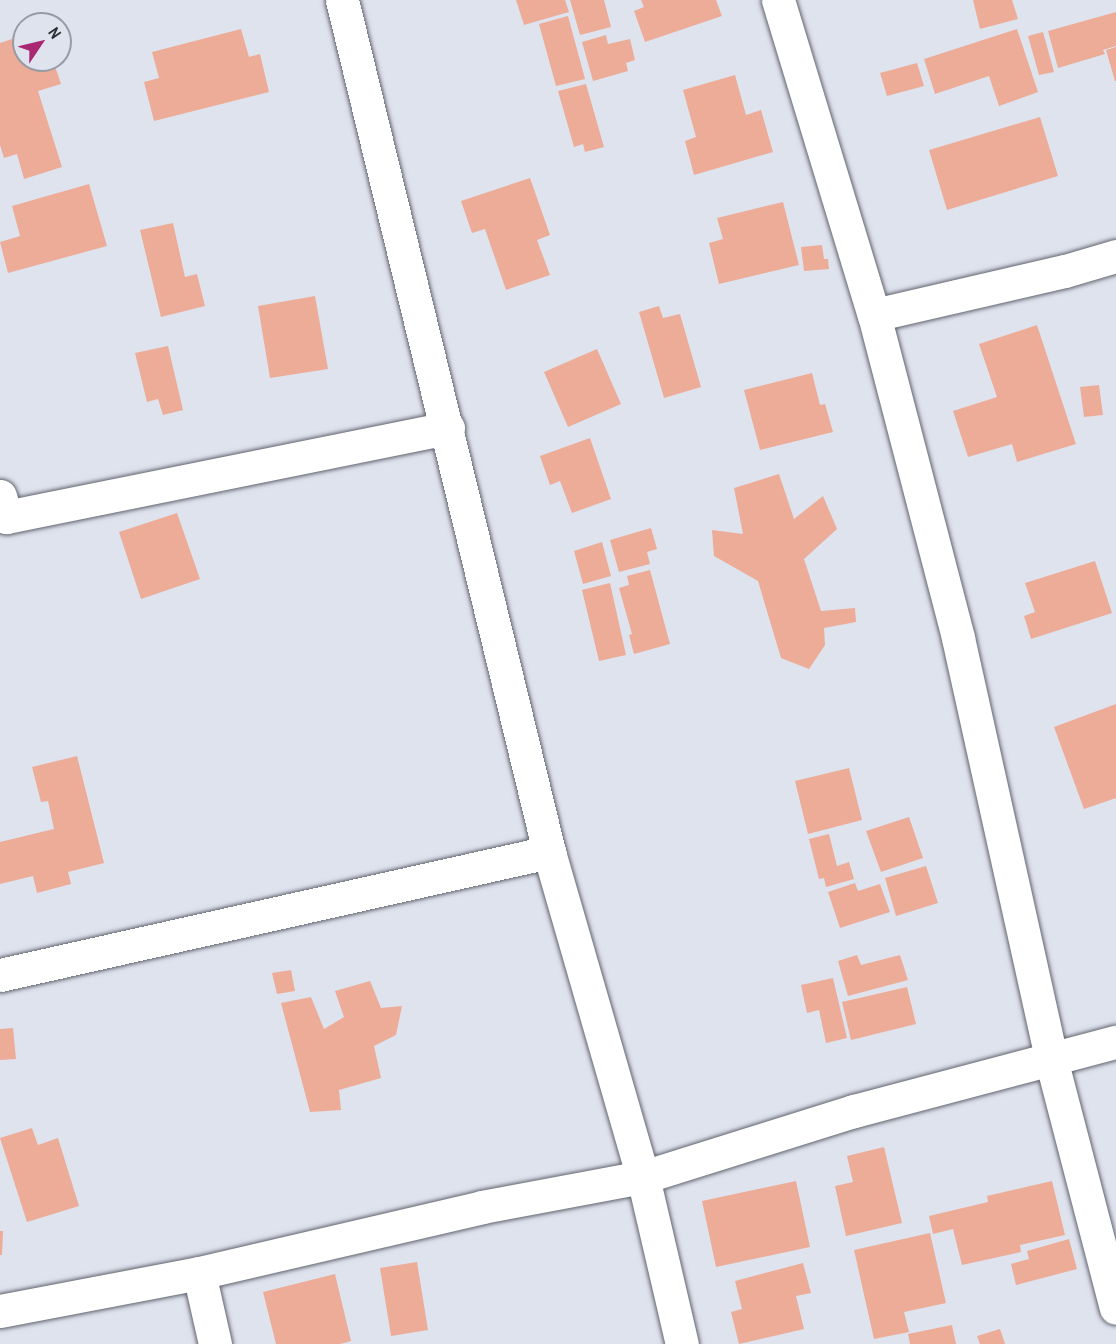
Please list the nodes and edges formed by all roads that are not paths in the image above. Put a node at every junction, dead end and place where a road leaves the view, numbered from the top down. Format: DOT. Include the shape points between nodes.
graph roads {
  1 [pos="342,0"];
  2 [pos="778,0"];
  3 [pos="1116,256"];
  4 [pos="873,315"];
  5 [pos="448,428"];
  6 [pos="2,510"];
  7 [pos="549,852"];
  8 [pos="0,975"];
  9 [pos="1116,1042"];
  10 [pos="1051,1059"];
  11 [pos="644,1177"];
  12 [pos="199,1273"];
  13 [pos="1116,1308"];
  14 [pos="0,1311"];
  15 [pos="215,1344"];
  16 [pos="682,1344"];
  1 -- 5 [label="street"];
  2 -- 4 [label="street"];
  3 -- 4 [label="street"];
  4 -- 10 [label="street" via="958,638"];
  5 -- 6 [label="street"];
  5 -- 7 [label="street"];
  7 -- 8 [label="street"];
  7 -- 11 [label="street"];
  9 -- 10 [label="street"];
  10 -- 11 [label="street" via="854,1111"];
  10 -- 13 [label="street"];
  11 -- 12 [label="street" via="482,1207"];
  11 -- 16 [label="street"];
  12 -- 14 [label="street"];
  12 -- 15 [label="street"];
}
